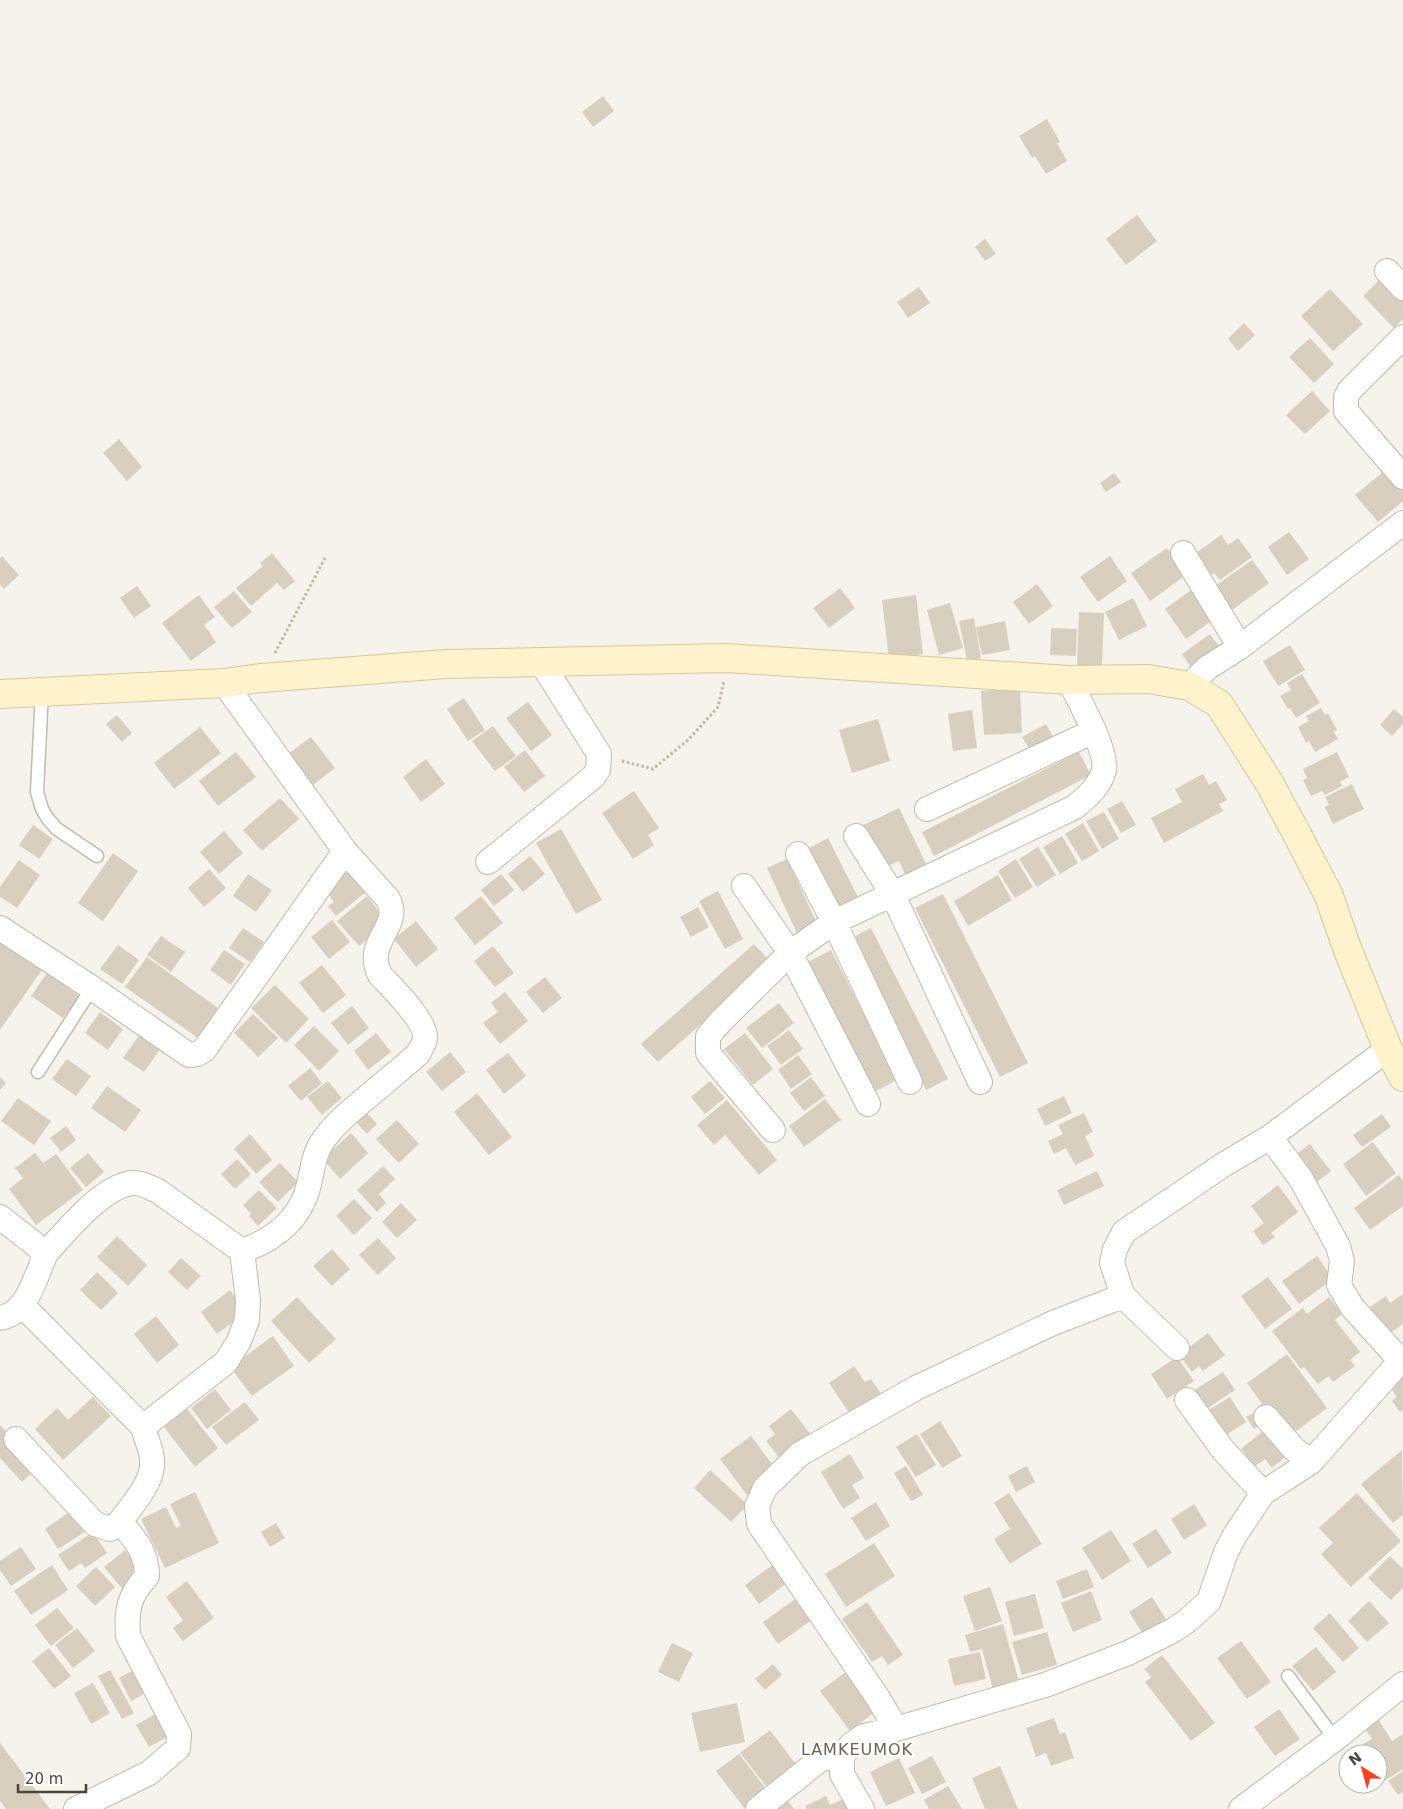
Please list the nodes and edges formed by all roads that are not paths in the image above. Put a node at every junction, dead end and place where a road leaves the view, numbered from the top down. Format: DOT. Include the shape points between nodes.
graph roads {
  1 [pos="1403,337"];
  2 [pos="1403,477"];
  3 [pos="1403,523"];
  4 [pos="1183,553"];
  5 [pos="1240,648"];
  6 [pos="541,662"];
  7 [pos="1069,680"];
  8 [pos="224,683"];
  9 [pos="1188,686"];
  10 [pos="42,691"];
  11 [pos="0,694"];
  12 [pos="1094,731"];
  13 [pos="927,809"];
  14 [pos="856,836"];
  15 [pos="345,851"];
  16 [pos="798,854"];
  17 [pos="97,856"];
  18 [pos="488,862"];
  19 [pos="744,886"];
  20 [pos="893,895"];
  21 [pos="834,922"];
  22 [pos="0,928"];
  23 [pos="790,953"];
  24 [pos="92,988"];
  25 [pos="1388,1049"];
  26 [pos="38,1072"];
  27 [pos="1403,1077"];
  28 [pos="910,1082"];
  29 [pos="980,1082"];
  30 [pos="868,1104"];
  31 [pos="774,1130"];
  32 [pos="1270,1137"];
  33 [pos="0,1217"];
  34 [pos="242,1251"];
  35 [pos="46,1253"];
  36 [pos="1123,1296"];
  37 [pos="23,1306"];
  38 [pos="0,1318"];
  39 [pos="1177,1348"];
  40 [pos="1402,1359"];
  41 [pos="1188,1400"];
  42 [pos="1266,1417"];
  43 [pos="143,1427"];
  44 [pos="16,1439"];
  45 [pos="1311,1462"];
  46 [pos="1263,1492"];
  47 [pos="120,1522"];
  48 [pos="1288,1676"];
  49 [pos="1403,1684"];
  50 [pos="896,1730"];
  51 [pos="1335,1738"];
  52 [pos="842,1756"];
  53 [pos="76,1809"];
  54 [pos="758,1809"];
  55 [pos="862,1809"];
  56 [pos="1241,1809"];
  1 -- 2 [label="street" via="1350,391 1346,397 1346,411"];
  3 -- 5 [label="street"];
  4 -- 5 [label="street"];
  5 -- 9 [label="street" via="1207,668"];
  6 -- 7 [label="street" via="726,658"];
  6 -- 8 [label="street" via="446,664"];
  6 -- 18 [label="street" via="599,754 598,770"];
  7 -- 9 [label="street" via="1148,679"];
  7 -- 12 [label="street"];
  8 -- 10 [label="street"];
  8 -- 15 [label="street"];
  9 -- 25 [label="street" via="1219,704 1270,784 1329,896"];
  10 -- 11 [label="street"];
  10 -- 17 [label="lane" via="37,792 42,809 57,829"];
  12 -- 13 [label="street"];
  12 -- 20 [label="street" via="1105,762 1104,772 1094,790 1076,807"];
  14 -- 20 [label="street"];
  15 -- 24 [label="street" via="201,1053 189,1055"];
  15 -- 34 [label="street" via="392,907 392,915 376,952 376,967 416,1016 425,1039 418,1054 336,1124 323,1140 315,1157 309,1187 290,1221 262,1244"];
  16 -- 21 [label="street"];
  19 -- 23 [label="street"];
  20 -- 21 [label="street"];
  20 -- 29 [label="street"];
  21 -- 23 [label="street"];
  21 -- 28 [label="street"];
  22 -- 24 [label="street"];
  23 -- 30 [label="street"];
  23 -- 31 [label="street" via="708,1036 708,1053"];
  24 -- 26 [label="lane"];
  25 -- 27 [label="street"];
  25 -- 32 [label="street"];
  32 -- 36 [label="street" via="1124,1232 1112,1263"];
  32 -- 40 [label="street" via="1301,1179 1338,1246 1342,1261 1339,1285 1347,1300"];
  33 -- 35 [label="street"];
  34 -- 35 [label="street" via="158,1191 134,1183 120,1186 96,1202"];
  34 -- 43 [label="street" via="248,1300 247,1320 240,1341 226,1362"];
  35 -- 37 [label="street"];
  36 -- 39 [label="street"];
  36 -- 50 [label="street" via="1053,1324 916,1388 800,1454 765,1488 757,1506 759,1524 878,1698"];
  37 -- 38 [label="street"];
  37 -- 43 [label="street"];
  40 -- 45 [label="street"];
  41 -- 46 [label="street" via="1223,1450"];
  42 -- 45 [label="street" via="1294,1449"];
  43 -- 47 [label="street" via="153,1463 151,1475"];
  44 -- 47 [label="street" via="95,1524 110,1529"];
  45 -- 46 [label="street"];
  46 -- 50 [label="street" via="1226,1552 1209,1601 1187,1622 1128,1654 1045,1685"];
  47 -- 53 [label="street" via="137,1542 147,1563 147,1576 131,1597 126,1618 128,1636 179,1734 178,1748 149,1773"];
  48 -- 51 [label="lane"];
  49 -- 51 [label="street"];
  50 -- 52 [label="street" via="864,1736"];
  51 -- 56 [label="street"];
  52 -- 54 [label="street" via="822,1758"];
  52 -- 55 [label="street" via="842,1774"];
}
